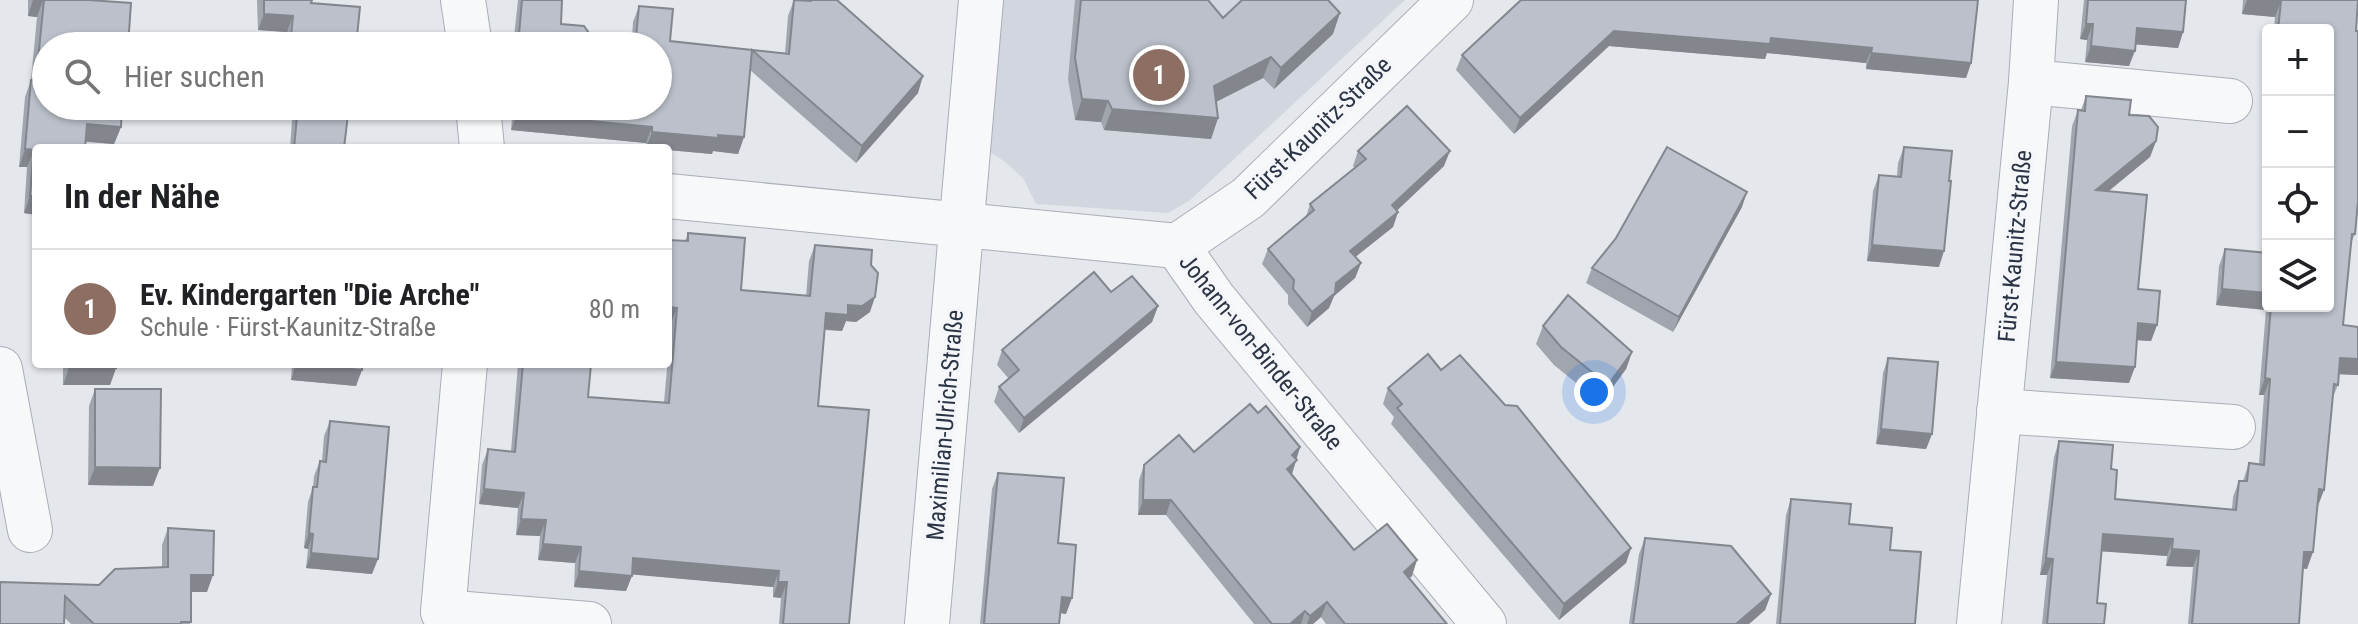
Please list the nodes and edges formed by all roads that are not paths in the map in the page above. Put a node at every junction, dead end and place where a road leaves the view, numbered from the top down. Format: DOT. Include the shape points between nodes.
graph roads {
  1 [pos="463,0"];
  2 [pos="981,0"];
  3 [pos="1451,0"];
  4 [pos="2036,0"];
  5 [pos="468,32"];
  6 [pos="2031,82"];
  7 [pos="2230,101"];
  8 [pos="479,120"];
  9 [pos="482,144"];
  10 [pos="672,196"];
  11 [pos="961,225"];
  12 [pos="1177,246"];
  13 [pos="465,368"];
  14 [pos="0,369"];
  15 [pos="1999,411"];
  16 [pos="2233,427"];
  17 [pos="30,530"];
  18 [pos="589,624"];
  19 [pos="927,624"];
  20 [pos="1484,624"];
  21 [pos="1979,624"];
  1 -- 5 [label="street"];
  2 -- 11 [label="street, Maximilian-Ulrich-Straße"];
  3 -- 12 [label="street, Fürst-Kaunitz-Straße" via="1248,198"];
  4 -- 6 [label="street, Fürst-Kaunitz-Straße"];
  6 -- 7 [label="street"];
  6 -- 15 [label="street, Fürst-Kaunitz-Straße"];
  8 -- 9 [label="street"];
  10 -- 11 [label="street"];
  11 -- 12 [label="street, Johann-von-Binder-Straße"];
  11 -- 19 [label="street, Maximilian-Ulrich-Straße"];
  12 -- 20 [label="street, Johann-von-Binder-Straße" via="1214,299"];
  13 -- 18 [label="street" via="443,612"];
  14 -- 17 [label="street"];
  15 -- 16 [label="street"];
  15 -- 21 [label="street, Fürst-Kaunitz-Straße"];
}
